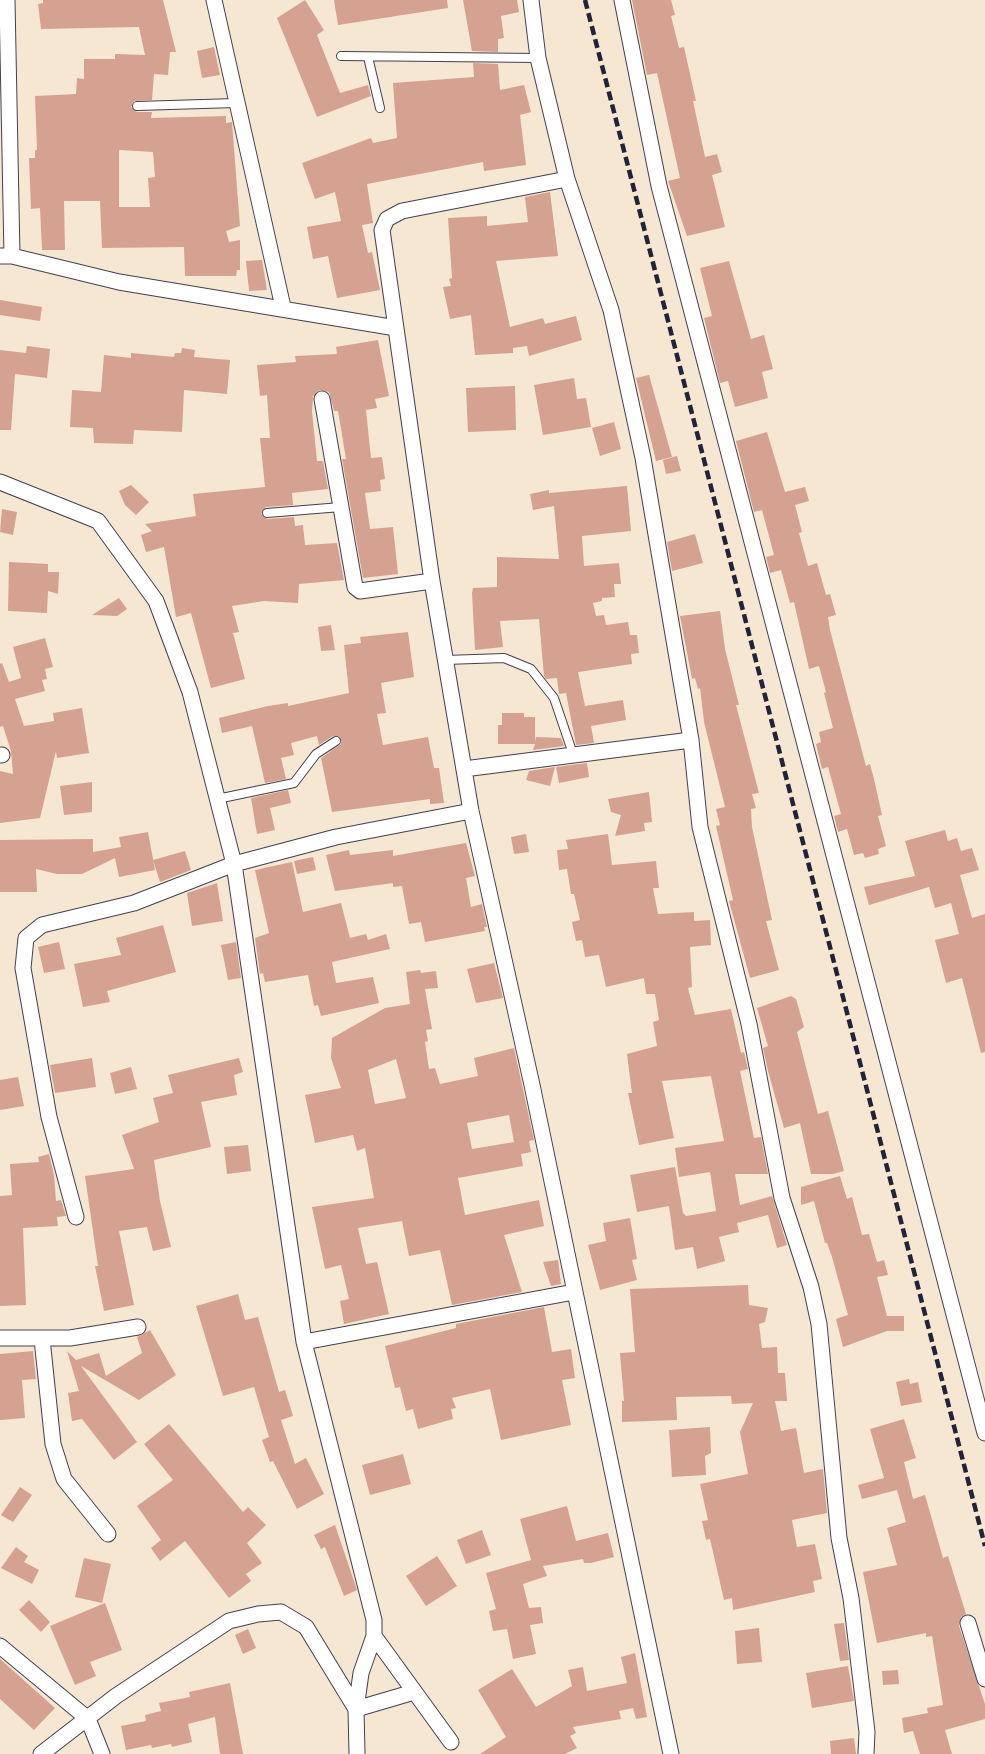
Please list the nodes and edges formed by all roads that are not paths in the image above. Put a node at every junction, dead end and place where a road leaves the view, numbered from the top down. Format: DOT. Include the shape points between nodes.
graph roads {
  1 [pos="7,0"];
  2 [pos="214,0"];
  3 [pos="531,0"];
  4 [pos="622,0"];
  5 [pos="341,56"];
  6 [pos="368,57"];
  7 [pos="538,57"];
  8 [pos="236,103"];
  9 [pos="137,106"];
  10 [pos="380,108"];
  11 [pos="567,179"];
  12 [pos="6,256"];
  13 [pos="283,307"];
  14 [pos="396,328"];
  15 [pos="322,399"];
  16 [pos="0,482"];
  17 [pos="340,507"];
  18 [pos="267,513"];
  19 [pos="432,581"];
  20 [pos="446,660"];
  21 [pos="691,740"];
  22 [pos="336,741"];
  23 [pos="573,754"];
  24 [pos="464,769"];
  25 [pos="218,799"];
  26 [pos="471,811"];
  27 [pos="234,864"];
  28 [pos="76,1216"];
  29 [pos="574,1292"];
  30 [pos="138,1327"];
  31 [pos="0,1338"];
  32 [pos="42,1339"];
  33 [pos="304,1342"];
  34 [pos="985,1433"];
  35 [pos="108,1534"];
  36 [pos="968,1623"];
  37 [pos="374,1636"];
  38 [pos="0,1646"];
  39 [pos="985,1679"];
  40 [pos="414,1692"];
  41 [pos="356,1709"];
  42 [pos="88,1719"];
  43 [pos="451,1742"];
  44 [pos="41,1754"];
  45 [pos="102,1754"];
  46 [pos="357,1754"];
  47 [pos="671,1754"];
  48 [pos="866,1754"];
  1 -- 12 [label="street"];
  2 -- 8 [label="street"];
  3 -- 7 [label="street"];
  4 -- 34 [label="street" via="659,186"];
  5 -- 6 [label="lane"];
  6 -- 7 [label="lane"];
  6 -- 10 [label="lane"];
  7 -- 11 [label="street"];
  8 -- 9 [label="lane"];
  8 -- 13 [label="street"];
  11 -- 14 [label="street" via="402,211 387,219 382,230"];
  11 -- 21 [label="street" via="611,310 643,458"];
  12 -- 13 [label="street" via="119,282"];
  13 -- 14 [label="street"];
  14 -- 19 [label="street"];
  15 -- 17 [label="street"];
  16 -- 25 [label="street" via="98,521 156,601 190,692"];
  17 -- 18 [label="lane"];
  17 -- 19 [label="street" via="352,579 360,591"];
  19 -- 20 [label="street"];
  20 -- 23 [label="lane" via="504,658 531,669 554,698"];
  20 -- 24 [label="street"];
  21 -- 23 [label="street"];
  21 -- 48 [label="street" via="700,827 748,1024 782,1198 819,1324 839,1538 851,1598 867,1732"];
  22 -- 25 [label="lane" via="316,754 294,783"];
  23 -- 24 [label="street"];
  24 -- 26 [label="street"];
  25 -- 27 [label="street"];
  26 -- 27 [label="street" via="336,837"];
  26 -- 29 [label="street"];
  27 -- 28 [label="street" via="134,903 42,925 26,938 23,968 49,1117"];
  27 -- 33 [label="street"];
  29 -- 33 [label="street"];
  29 -- 47 [label="street"];
  30 -- 32 [label="street"];
  31 -- 32 [label="street"];
  32 -- 35 [label="street" via="52,1444 64,1479"];
  33 -- 37 [label="street" via="374,1620"];
  36 -- 39 [label="street"];
  37 -- 40 [label="street"];
  37 -- 41 [label="street" via="361,1673"];
  38 -- 42 [label="street"];
  40 -- 41 [label="street"];
  40 -- 43 [label="street"];
  41 -- 42 [label="street" via="306,1627 281,1612 229,1621"];
  41 -- 46 [label="street"];
  42 -- 44 [label="street"];
  42 -- 45 [label="street"];
}
